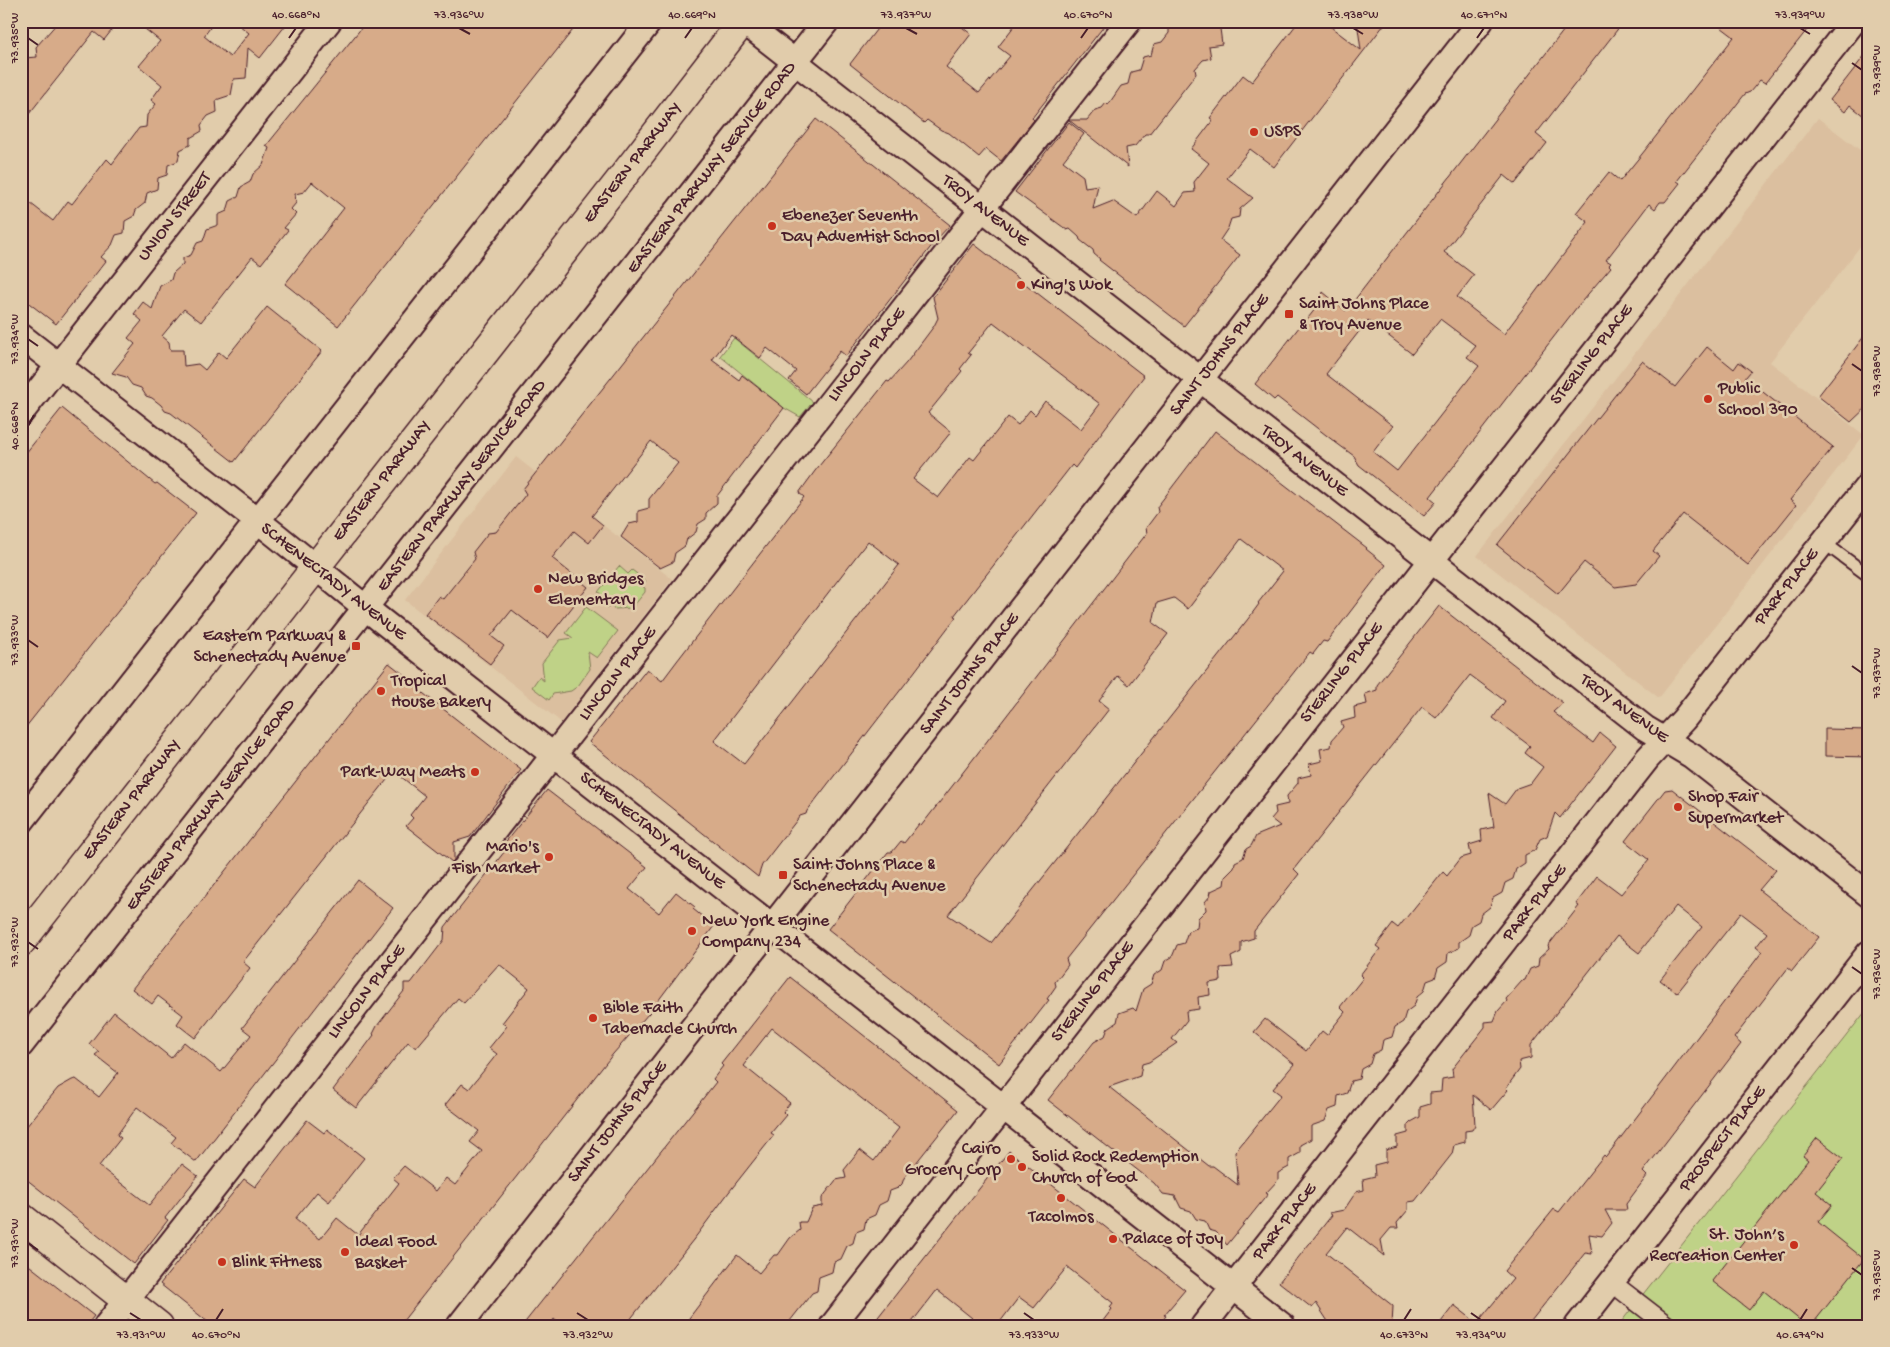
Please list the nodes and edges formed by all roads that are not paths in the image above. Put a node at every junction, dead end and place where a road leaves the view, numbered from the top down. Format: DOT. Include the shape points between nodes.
graph roads {
  1 [pos="329,21"];
  2 [pos="650,21"];
  3 [pos="743,21"];
  4 [pos="827,21"];
  5 [pos="1129,21"];
  6 [pos="1481,21"];
  7 [pos="1854,21"];
  8 [pos="794,62"];
  9 [pos="982,208"];
  10 [pos="21,336"];
  11 [pos="59,366"];
  12 [pos="1201,380"];
  13 [pos="21,413"];
  14 [pos="1869,484"];
  15 [pos="257,522"];
  16 [pos="1823,542"];
  17 [pos="1431,560"];
  18 [pos="315,567"];
  19 [pos="1869,576"];
  20 [pos="366,608"];
  21 [pos="1665,740"];
  22 [pos="554,755"];
  23 [pos="21,822"];
  24 [pos="1869,895"];
  25 [pos="773,926"];
  26 [pos="21,942"];
  27 [pos="1869,953"];
  28 [pos="21,1045"];
  29 [pos="1003,1107"];
  30 [pos="21,1217"];
  31 [pos="1611,1282"];
  32 [pos="1234,1287"];
  33 [pos="126,1300"];
  34 [pos="106,1326"];
  35 [pos="159,1326"];
  36 [pos="459,1326"];
  37 [pos="832,1326"];
  38 [pos="1203,1326"];
  39 [pos="1283,1326"];
  40 [pos="1577,1326"];
  41 [pos="1668,1326"];
  1 -- 11 [label="street, UNION STREET"];
  2 -- 15 [label="street"];
  3 -- 8 [label="street, TROY AVENUE"];
  3 -- 18 [label="main road, EASTERN PARKWAY"];
  4 -- 8 [label="street, EASTERN PARKWAY SERVICE ROAD"];
  5 -- 9 [label="street, LINCOLN PLACE"];
  6 -- 12 [label="street, SAINT JOHNS PLACE"];
  7 -- 17 [label="street, STERLING PLACE"];
  8 -- 9 [label="street, TROY AVENUE"];
  8 -- 20 [label="street, EASTERN PARKWAY SERVICE ROAD"];
  9 -- 12 [label="street, TROY AVENUE"];
  9 -- 22 [label="street, LINCOLN PLACE"];
  10 -- 11 [label="street, SCHENECTADY AVENUE"];
  11 -- 13 [label="street, UNION STREET"];
  11 -- 15 [label="street, SCHENECTADY AVENUE"];
  12 -- 17 [label="street, TROY AVENUE"];
  12 -- 25 [label="street, SAINT JOHNS PLACE"];
  14 -- 16 [label="street, PARK PLACE"];
  15 -- 18 [label="street, SCHENECTADY AVENUE"];
  15 -- 23 [label="street"];
  16 -- 19 [label="lane"];
  16 -- 21 [label="street, PARK PLACE"];
  17 -- 21 [label="street, TROY AVENUE" via="1645,728"];
  17 -- 29 [label="street, STERLING PLACE"];
  18 -- 20 [label="street, SCHENECTADY AVENUE"];
  18 -- 26 [label="main road, EASTERN PARKWAY"];
  20 -- 22 [label="street, SCHENECTADY AVENUE"];
  20 -- 28 [label="street, EASTERN PARKWAY SERVICE ROAD"];
  21 -- 24 [label="street, TROY AVENUE" via="1692,756"];
  21 -- 32 [label="street, PARK PLACE"];
  22 -- 25 [label="street, SCHENECTADY AVENUE"];
  22 -- 33 [label="street, LINCOLN PLACE"];
  25 -- 29 [label="street, SCHENECTADY AVENUE"];
  25 -- 36 [label="street, SAINT JOHNS PLACE"];
  27 -- 31 [label="street, PROSPECT PLACE"];
  29 -- 32 [label="street, SCHENECTADY AVENUE"];
  29 -- 37 [label="street, STERLING PLACE"];
  30 -- 33 [label="main road"];
  31 -- 40 [label="street, PROSPECT PLACE"];
  31 -- 41 [label="street"];
  32 -- 38 [label="street, PARK PLACE"];
  32 -- 39 [label="street, SCHENECTADY AVENUE"];
  33 -- 34 [label="street, LINCOLN PLACE"];
  33 -- 35 [label="main road"];
}
